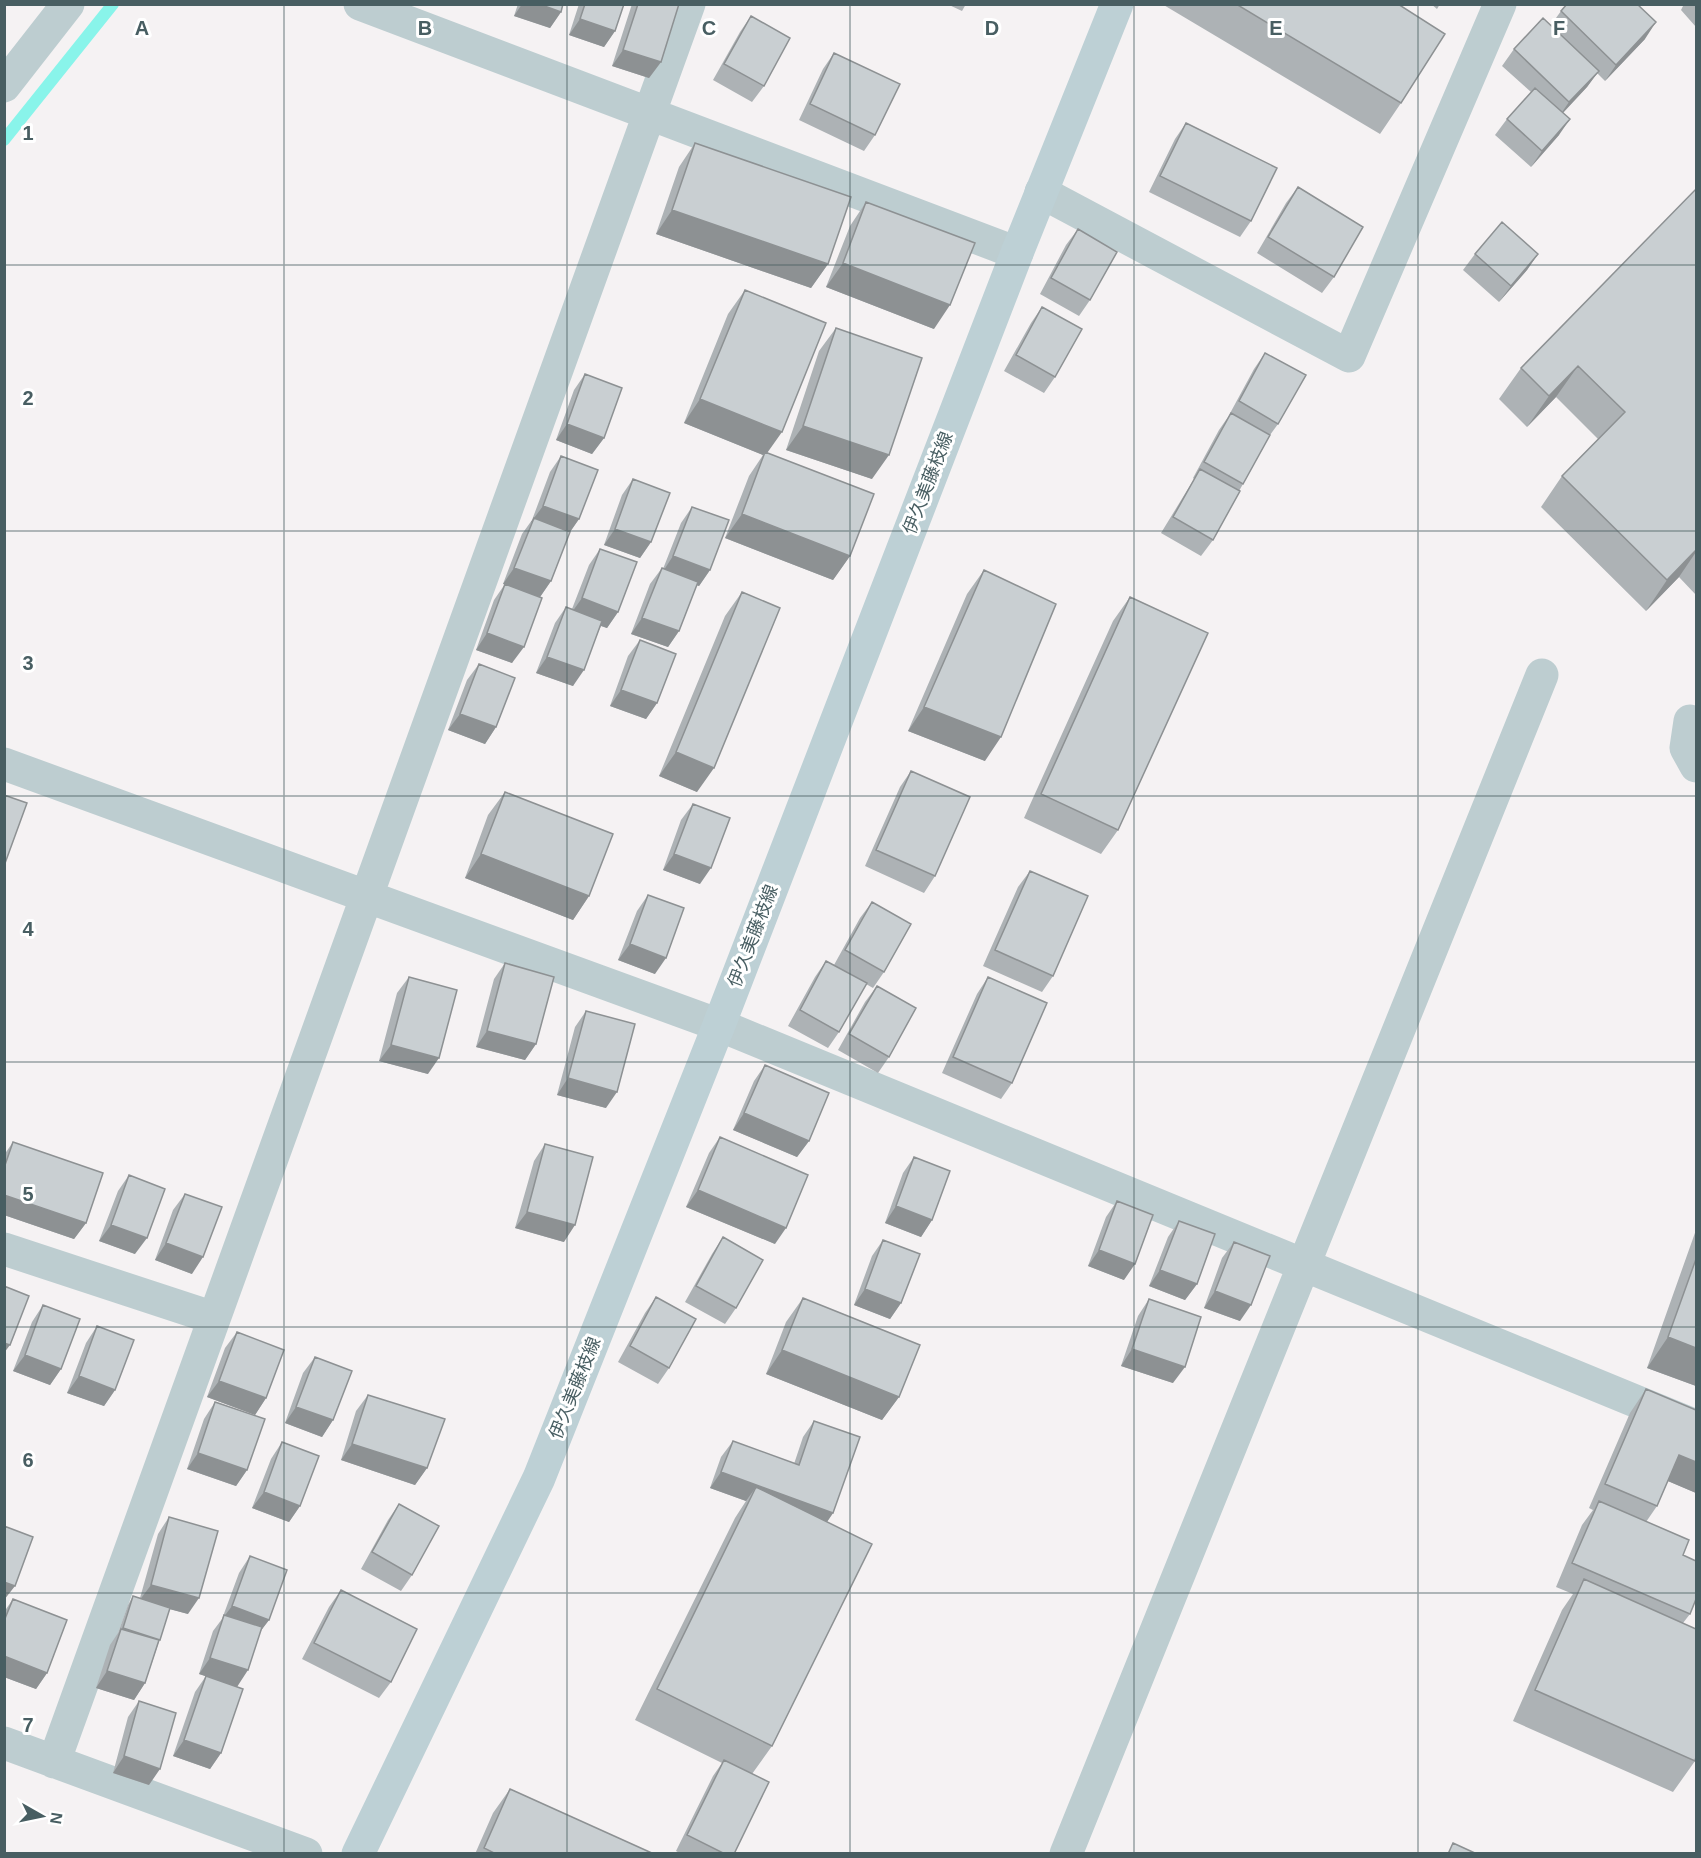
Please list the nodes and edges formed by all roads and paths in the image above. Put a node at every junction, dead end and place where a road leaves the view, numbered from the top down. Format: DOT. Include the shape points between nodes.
graph roads {
  1 [pos="68,4"];
  2 [pos="360,4"];
  3 [pos="689,4"];
  4 [pos="1117,4"];
  5 [pos="1500,4"];
  6 [pos="4,86"];
  7 [pos="650,114"];
  8 [pos="1041,192"];
  9 [pos="1017,253"];
  10 [pos="1542,675"];
  11 [pos="1690,721"];
  12 [pos="4,764"];
  13 [pos="1696,766"];
  14 [pos="366,896"];
  15 [pos="719,1024"];
  16 [pos="4,1248"];
  17 [pos="1305,1264"];
  18 [pos="214,1318"];
  19 [pos="1696,1426"];
  20 [pos="4,1743"];
  21 [pos="54,1762"];
  22 [pos="306,1854"];
  23 [pos="358,1854"];
  24 [pos="1066,1854"];
  1 -- 6 [label="street"];
  2 -- 7 [label="street"];
  3 -- 7 [label="street"];
  4 -- 8 [label="main road, 伊久美藤枝線"];
  5 -- 8 [label="street" via="1349,356"];
  7 -- 9 [label="street"];
  7 -- 14 [label="street"];
  8 -- 9 [label="main road, 伊久美藤枝線"];
  9 -- 15 [label="main road, 伊久美藤枝線"];
  10 -- 17 [label="street"];
  11 -- 13 [label="street" via="1686,748"];
  12 -- 14 [label="street"];
  14 -- 15 [label="street"];
  14 -- 18 [label="street"];
  15 -- 17 [label="street"];
  15 -- 23 [label="main road, 伊久美藤枝線" via="539,1478"];
  16 -- 18 [label="street"];
  17 -- 19 [label="street"];
  17 -- 24 [label="street"];
  18 -- 21 [label="street"];
  20 -- 21 [label="street"];
  21 -- 22 [label="street"];
}
